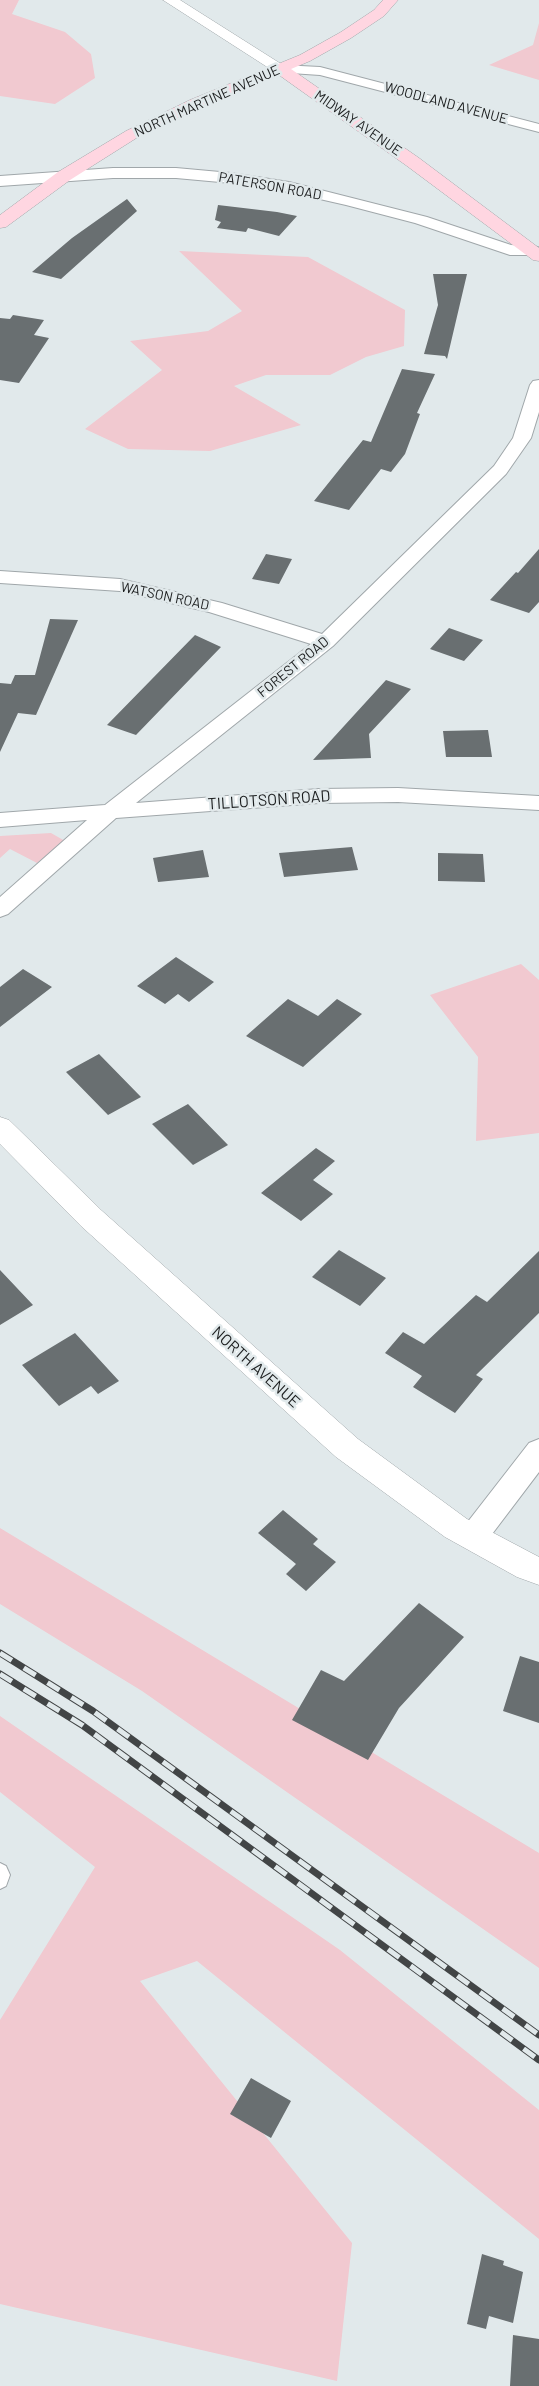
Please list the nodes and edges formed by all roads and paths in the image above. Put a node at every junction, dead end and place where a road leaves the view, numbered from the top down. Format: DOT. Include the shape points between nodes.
graph roads {
  1 [pos="170,0"];
  2 [pos="392,0"];
  3 [pos="281,69"];
  4 [pos="352,79"];
  5 [pos="314,92"];
  6 [pos="539,128"];
  7 [pos="64,176"];
  8 [pos="0,181"];
  9 [pos="0,223"];
  10 [pos="535,253"];
  11 [pos="539,385"];
  12 [pos="0,576"];
  13 [pos="326,642"];
  14 [pos="539,802"];
  15 [pos="110,813"];
  16 [pos="0,820"];
  17 [pos="0,909"];
  18 [pos="0,1127"];
  19 [pos="539,1451"];
  20 [pos="473,1537"];
  21 [pos="539,1571"];
  22 [pos="0,1871"];
  23 [pos="0,1881"];
  1 -- 3 [label="street, MIDWAY AVENUE"];
  2 -- 3 [label="main road, NORTH MARTINE AVENUE" via="346,35"];
  3 -- 4 [label="street, WOODLAND AVENUE" via="320,71"];
  3 -- 5 [label="main road, MIDWAY AVENUE"];
  3 -- 7 [label="main road, NORTH MARTINE AVENUE" via="153,123"];
  4 -- 5 [label="street"];
  4 -- 6 [label="street, WOODLAND AVENUE"];
  5 -- 10 [label="main road, MIDWAY AVENUE"];
  7 -- 8 [label="street, PATERSON ROAD"];
  7 -- 9 [label="main road, NORTH MARTINE AVENUE"];
  7 -- 10 [label="street, PATERSON ROAD" via="176,173 261,182 350,201 421,220 510,250"];
  11 -- 13 [label="street, FOREST ROAD" via="522,438 500,470"];
  12 -- 13 [label="street, WATSON ROAD" via="120,585 215,606"];
  13 -- 15 [label="street, FOREST ROAD"];
  14 -- 15 [label="street, TILLOTSON ROAD" via="398,795 319,796"];
  15 -- 16 [label="street, TILLOTSON ROAD"];
  15 -- 17 [label="street, FOREST ROAD"];
  18 -- 20 [label="street, NORTH AVENUE" via="91,1218 347,1448"];
  19 -- 20 [label="street"];
  20 -- 21 [label="street, NORTH AVENUE"];
  22 -- 23 [label="lane"];
}
